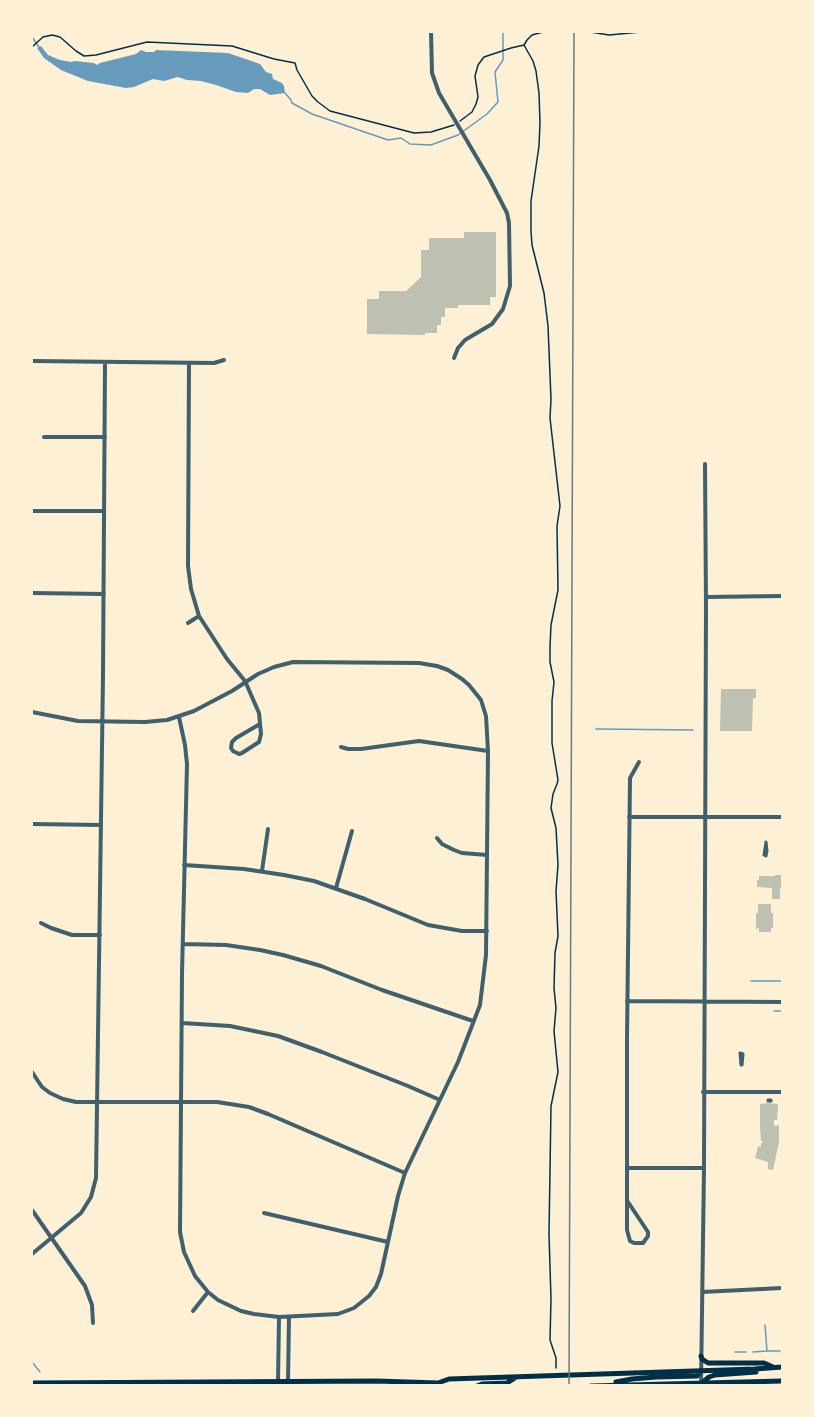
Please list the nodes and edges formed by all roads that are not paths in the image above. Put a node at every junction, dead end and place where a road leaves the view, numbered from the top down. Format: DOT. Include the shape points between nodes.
graph roads {
  1 [pos="431,32"];
  2 [pos="454,358"];
  3 [pos="224,360"];
  4 [pos="32,361"];
  5 [pos="105,362"];
  6 [pos="189,363"];
  7 [pos="44,437"];
  8 [pos="105,437"];
  9 [pos="705,464"];
  10 [pos="32,511"];
  11 [pos="104,511"];
  12 [pos="32,593"];
  13 [pos="104,594"];
  14 [pos="783,596"];
  15 [pos="706,597"];
  16 [pos="199,616"];
  17 [pos="188,623"];
  18 [pos="245,681"];
  19 [pos="32,712"];
  20 [pos="179,717"];
  21 [pos="103,722"];
  22 [pos="260,724"];
  23 [pos="340,747"];
  24 [pos="488,751"];
  25 [pos="639,762"];
  26 [pos="629,817"];
  27 [pos="705,817"];
  28 [pos="783,817"];
  29 [pos="32,825"];
  30 [pos="101,825"];
  31 [pos="268,829"];
  32 [pos="352,831"];
  33 [pos="437,838"];
  34 [pos="487,855"];
  35 [pos="184,865"];
  36 [pos="262,871"];
  37 [pos="336,888"];
  38 [pos="41,923"];
  39 [pos="487,931"];
  40 [pos="100,935"];
  41 [pos="183,944"];
  42 [pos="627,1001"];
  43 [pos="704,1001"];
  44 [pos="783,1002"];
  45 [pos="473,1021"];
  46 [pos="182,1023"];
  47 [pos="32,1072"];
  48 [pos="703,1092"];
  49 [pos="783,1092"];
  50 [pos="440,1100"];
  51 [pos="181,1102"];
  52 [pos="98,1103"];
  53 [pos="628,1168"];
  54 [pos="704,1168"];
  55 [pos="405,1173"];
  56 [pos="628,1202"];
  57 [pos="32,1210"];
  58 [pos="264,1213"];
  59 [pos="51,1238"];
  60 [pos="388,1242"];
  61 [pos="32,1254"];
  62 [pos="783,1288"];
  63 [pos="208,1292"];
  64 [pos="702,1292"];
  65 [pos="193,1311"];
  66 [pos="279,1317"];
  67 [pos="289,1317"];
  68 [pos="93,1323"];
  69 [pos="701,1356"];
  70 [pos="783,1367"];
  71 [pos="774,1368"];
  72 [pos="701,1371"];
  73 [pos="516,1377"];
  74 [pos="783,1381"];
  75 [pos="279,1382"];
  76 [pos="288,1382"];
  77 [pos="32,1383"];
  78 [pos="377,1383"];
  79 [pos="96,1384"];
  80 [pos="441,1384"];
  81 [pos="609,1385"];
  82 [pos="701,1385"];
  83 [pos="477,1386"];
  84 [pos="591,1386"];
  1 -- 2 [label="street" via="432,73 439,93 509,223 510,286 503,309 487,329 465,340"];
  3 -- 6 [label="street"];
  4 -- 5 [label="street"];
  5 -- 6 [label="street"];
  5 -- 8 [label="street"];
  6 -- 16 [label="street" via="188,566"];
  7 -- 8 [label="street"];
  8 -- 11 [label="street"];
  9 -- 15 [label="street"];
  10 -- 11 [label="street"];
  11 -- 13 [label="street"];
  12 -- 13 [label="street"];
  13 -- 21 [label="street"];
  14 -- 15 [label="street"];
  15 -- 27 [label="street"];
  16 -- 17 [label="street"];
  16 -- 18 [label="street"];
  18 -- 20 [label="street"];
  18 -- 22 [label="street"];
  18 -- 24 [label="street" via="293,662 419,663 448,670 469,685 481,700"];
  19 -- 21 [label="street"];
  20 -- 21 [label="street"];
  20 -- 35 [label="street" via="187,754"];
  21 -- 30 [label="street"];
  22 -- 22 [label="street" via="259,742 242,753 233,752 232,742"];
  23 -- 24 [label="street" via="361,749 419,741"];
  24 -- 34 [label="street"];
  25 -- 26 [label="street" via="630,778"];
  26 -- 27 [label="street"];
  26 -- 42 [label="street"];
  27 -- 28 [label="street"];
  27 -- 43 [label="street"];
  29 -- 30 [label="street"];
  30 -- 40 [label="street"];
  31 -- 36 [label="street"];
  32 -- 37 [label="street"];
  33 -- 34 [label="street" via="462,853"];
  34 -- 39 [label="street"];
  35 -- 36 [label="street"];
  35 -- 41 [label="street"];
  36 -- 37 [label="street"];
  37 -- 39 [label="street" via="428,925"];
  38 -- 40 [label="street" via="72,935"];
  39 -- 45 [label="street" via="484,980"];
  40 -- 52 [label="street"];
  41 -- 45 [label="street" via="226,945 283,955"];
  41 -- 46 [label="street"];
  42 -- 43 [label="street"];
  42 -- 53 [label="street"];
  43 -- 44 [label="street"];
  43 -- 48 [label="street"];
  45 -- 50 [label="street"];
  46 -- 50 [label="street" via="230,1026 278,1036"];
  46 -- 51 [label="street"];
  47 -- 52 [label="street" via="57,1097"];
  48 -- 49 [label="street"];
  48 -- 54 [label="street"];
  50 -- 55 [label="street"];
  51 -- 52 [label="street"];
  51 -- 55 [label="street" via="249,1107"];
  51 -- 63 [label="street" via="181,1241 195,1276"];
  52 -- 59 [label="street" via="96,1178 91,1197 81,1213"];
  53 -- 54 [label="street"];
  53 -- 56 [label="street"];
  54 -- 64 [label="street"];
  55 -- 60 [label="street"];
  56 -- 56 [label="street" via="648,1232 643,1243 634,1243 629,1238"];
  57 -- 59 [label="street"];
  58 -- 60 [label="street"];
  59 -- 61 [label="street"];
  59 -- 68 [label="street" via="85,1286"];
  60 -- 67 [label="street" via="376,1287 362,1302 338,1314"];
  62 -- 64 [label="street"];
  63 -- 65 [label="street"];
  63 -- 66 [label="street" via="241,1311"];
  64 -- 69 [label="street"];
  66 -- 67 [label="street"];
  66 -- 75 [label="street"];
  67 -- 76 [label="street"];
  69 -- 71 [label="main road" via="708,1363 764,1363"];
  69 -- 72 [label="street"];
  70 -- 71 [label="main road"];
  71 -- 72 [label="main road"];
  71 -- 82 [label="main road" via="709,1377"];
  72 -- 73 [label="main road"];
  72 -- 81 [label="main road" via="697,1376 632,1379"];
  72 -- 82 [label="street"];
  73 -- 80 [label="main road" via="449,1379"];
  73 -- 83 [label="main road" via="507,1383"];
  74 -- 82 [label="main road"];
  75 -- 76 [label="main road"];
  75 -- 79 [label="main road"];
  76 -- 78 [label="main road"];
  77 -- 79 [label="main road"];
  78 -- 80 [label="main road"];
  81 -- 82 [label="main road"];
  81 -- 84 [label="main road"];
}
